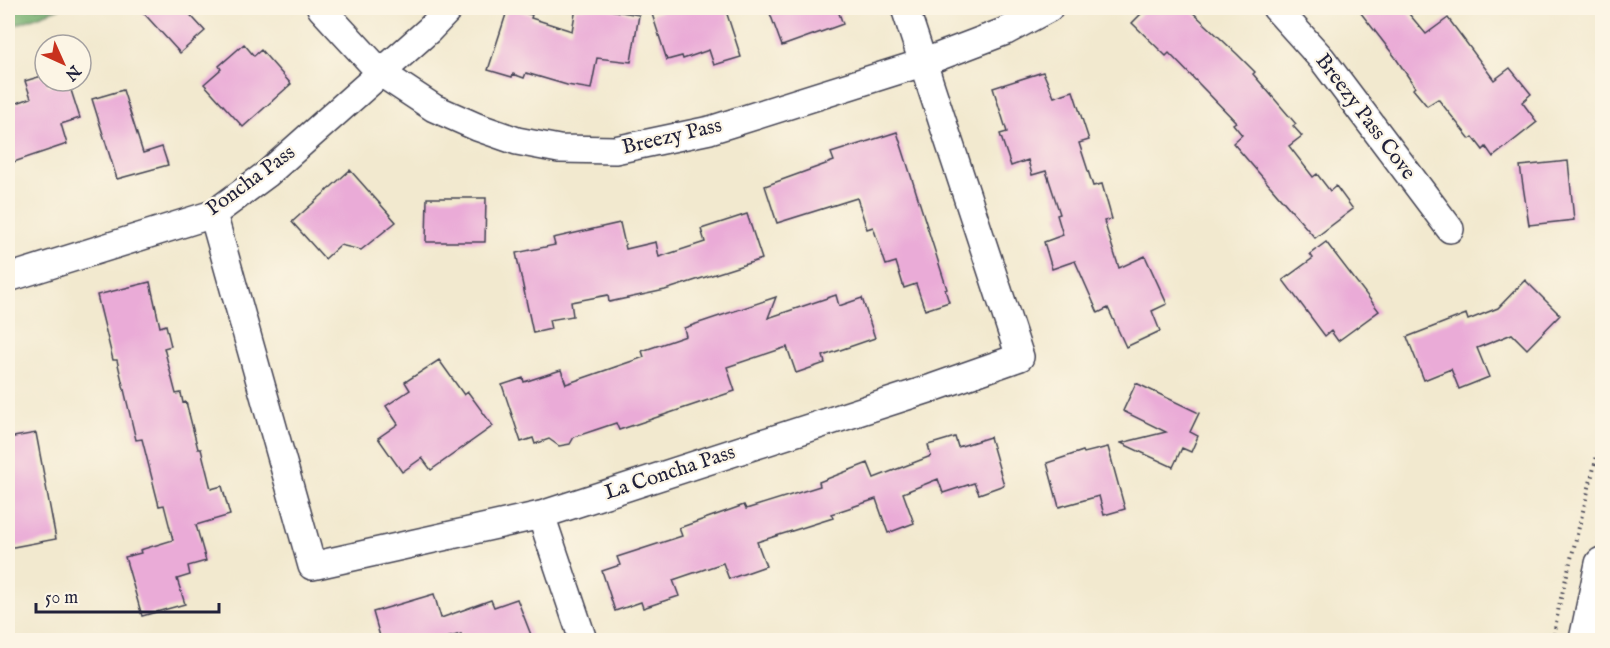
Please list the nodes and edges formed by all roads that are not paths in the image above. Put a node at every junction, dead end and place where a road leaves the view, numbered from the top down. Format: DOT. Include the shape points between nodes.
graph roads {
  1 [pos="321,8"];
  2 [pos="450,8"];
  3 [pos="905,8"];
  4 [pos="1049,8"];
  5 [pos="1276,8"];
  6 [pos="922,63"];
  7 [pos="381,74"];
  8 [pos="213,214"];
  9 [pos="1450,228"];
  10 [pos="8,278"];
  11 [pos="541,515"];
  12 [pos="1602,564"];
  13 [pos="583,640"];
  14 [pos="1586,640"];
  1 -- 7 [label="street, Breezy Pass"];
  2 -- 7 [label="street, Poncha Pass"];
  3 -- 6 [label="street, La Concha Pass"];
  4 -- 6 [label="street, Breezy Pass" via="1006,31"];
  5 -- 9 [label="street, Breezy Pass Cove" via="1322,59"];
  6 -- 7 [label="street, Breezy Pass" via="710,130 615,150 559,149 517,141 434,108"];
  6 -- 11 [label="street, La Concha Pass" via="1020,357"];
  7 -- 8 [label="street, Poncha Pass" via="267,174"];
  8 -- 10 [label="street, Poncha Pass"];
  8 -- 11 [label="street, La Concha Pass" via="312,566"];
  11 -- 13 [label="street"];
  12 -- 14 [label="main road"];
}
